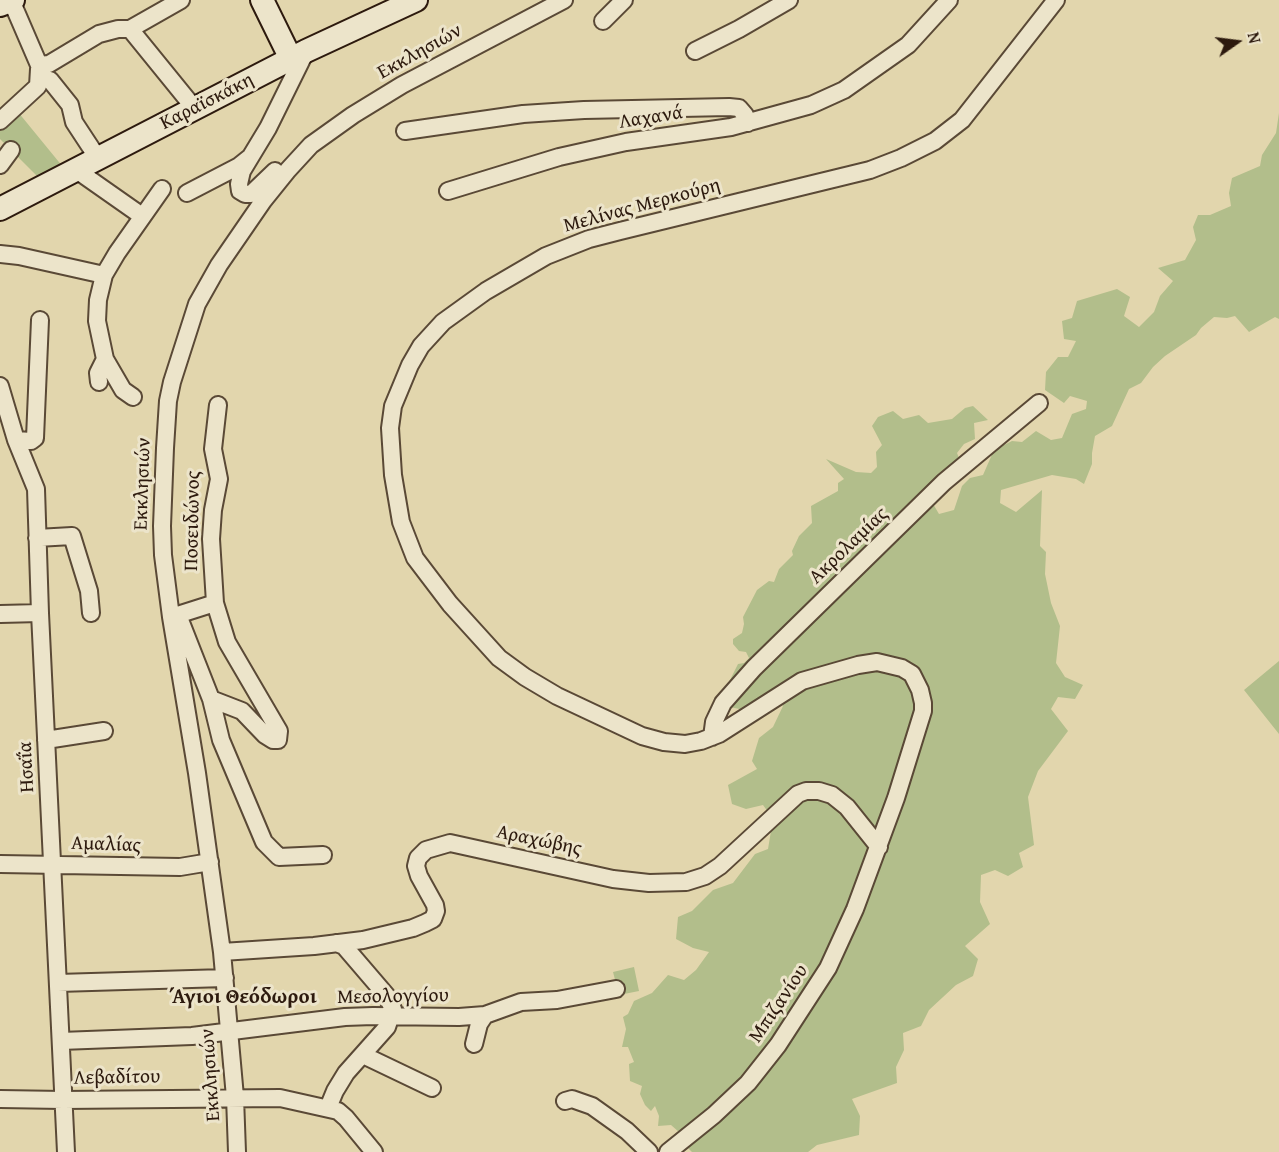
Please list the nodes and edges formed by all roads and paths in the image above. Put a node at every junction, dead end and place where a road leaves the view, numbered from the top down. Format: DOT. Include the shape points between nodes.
graph roads {
  1 [pos="13,0"];
  2 [pos="181,0"];
  3 [pos="262,0"];
  4 [pos="416,0"];
  5 [pos="564,0"];
  6 [pos="624,0"];
  7 [pos="789,0"];
  8 [pos="949,0"];
  9 [pos="1056,0"];
  10 [pos="0,5"];
  11 [pos="603,21"];
  12 [pos="130,29"];
  13 [pos="695,51"];
  14 [pos="298,55"];
  15 [pos="39,72"];
  16 [pos="195,109"];
  17 [pos="0,122"];
  18 [pos="748,123"];
  19 [pos="405,131"];
  20 [pos="11,150"];
  21 [pos="304,153"];
  22 [pos="97,158"];
  23 [pos="249,158"];
  24 [pos="0,165"];
  25 [pos="75,169"];
  26 [pos="162,189"];
  27 [pos="448,191"];
  28 [pos="187,194"];
  29 [pos="0,209"];
  30 [pos="142,216"];
  31 [pos="0,254"];
  32 [pos="104,276"];
  33 [pos="40,320"];
  34 [pos="105,359"];
  35 [pos="99,381"];
  36 [pos="0,386"];
  37 [pos="133,398"];
  38 [pos="1039,403"];
  39 [pos="218,405"];
  40 [pos="16,440"];
  41 [pos="37,538"];
  42 [pos="214,603"];
  43 [pos="40,613"];
  44 [pos="91,613"];
  45 [pos="0,614"];
  46 [pos="174,616"];
  47 [pos="211,699"];
  48 [pos="741,719"];
  49 [pos="104,731"];
  50 [pos="712,737"];
  51 [pos="46,740"];
  52 [pos="879,847"];
  53 [pos="323,855"];
  54 [pos="210,857"];
  55 [pos="0,864"];
  56 [pos="52,865"];
  57 [pos="336,943"];
  58 [pos="222,952"];
  59 [pos="225,978"];
  60 [pos="58,983"];
  61 [pos="616,988"];
  62 [pos="485,1014"];
  63 [pos="391,1016"];
  64 [pos="229,1032"];
  65 [pos="61,1041"];
  66 [pos="474,1044"];
  67 [pos="363,1054"];
  68 [pos="432,1088"];
  69 [pos="235,1097"];
  70 [pos="0,1099"];
  71 [pos="63,1100"];
  72 [pos="566,1101"];
  73 [pos="328,1108"];
  74 [pos="66,1152"];
  75 [pos="237,1152"];
  76 [pos="374,1152"];
  77 [pos="649,1152"];
  78 [pos="668,1152"];
  1 -- 10 [label="main road"];
  1 -- 15 [label="street"];
  2 -- 12 [label="street"];
  3 -- 14 [label="main road"];
  4 -- 14 [label="main road, Καραϊσκάκη"];
  5 -- 21 [label="street, Εκκλησιών" via="402,85 353,115"];
  6 -- 11 [label="street"];
  7 -- 13 [label="street"];
  8 -- 18 [label="street, Λαχανά" via="908,45 844,90 812,105"];
  9 -- 50 [label="street, Μελίνας Μερκούρη" via="962,120 935,141 861,173 629,228 557,251 512,274 443,322 421,346 403,379 390,428 401,522 415,558 473,631 525,677 610,722 664,742 693,743"];
  12 -- 15 [label="street" via="99,34"];
  12 -- 16 [label="street"];
  14 -- 16 [label="main road, Καραϊσκάκη"];
  14 -- 23 [label="street" via="268,128"];
  15 -- 17 [label="street" via="38,86"];
  15 -- 22 [label="street" via="70,105 74,122"];
  16 -- 22 [label="main road, Καραϊσκάκη"];
  18 -- 19 [label="street" via="739,108 729,107 584,110 523,114"];
  18 -- 27 [label="street, Λαχανά" via="559,157"];
  20 -- 24 [label="street"];
  21 -- 23 [label="street" via="278,168 251,194 244,194 239,184"];
  21 -- 46 [label="street, Εκκλησιών" via="263,201 202,294 172,382 166,425 162,526 164,567"];
  22 -- 25 [label="main road, Καραϊσκάκη"];
  23 -- 28 [label="street"];
  25 -- 29 [label="main road, Καραϊσκάκη"];
  25 -- 30 [label="street"];
  26 -- 30 [label="street"];
  30 -- 32 [label="street"];
  31 -- 32 [label="street"];
  32 -- 34 [label="street" via="96,313"];
  33 -- 40 [label="street" via="35,438"];
  34 -- 35 [label="street" via="98,373"];
  34 -- 37 [label="street" via="123,390"];
  36 -- 40 [label="street, Ησαΐα"];
  38 -- 50 [label="street, Ακρολαμίας" via="944,482 747,676 719,710"];
  39 -- 42 [label="street, Ποσειδώνος" via="213,449 219,479 211,539"];
  40 -- 41 [label="street, Ησαΐα" via="36,489"];
  41 -- 43 [label="street, Ησαΐα"];
  41 -- 44 [label="street" via="72,536 89,591"];
  42 -- 46 [label="street"];
  42 -- 47 [label="street, Ποσειδώνος" via="227,642 279,731 278,740 265,735 242,711"];
  43 -- 45 [label="street"];
  43 -- 51 [label="street, Ησαΐα"];
  46 -- 47 [label="street"];
  46 -- 54 [label="street, Εκκλησιών"];
  47 -- 53 [label="street" via="221,740 264,842 279,857"];
  48 -- 50 [label="street, Μελίνας Μερκούρη"];
  48 -- 52 [label="street, Μπιζανίου" via="795,685 827,672 877,662 908,671 917,683 923,707"];
  49 -- 51 [label="street"];
  51 -- 56 [label="street, Ησαΐα"];
  52 -- 57 [label="street, Αραχώβης" via="847,807 819,790 798,794 714,870 686,882 649,884 614,879 450,843 426,850 416,866 435,905 433,919 413,928"];
  52 -- 78 [label="street, Μπιζανίου" via="828,968 778,1046 748,1083"];
  54 -- 56 [label="street, Αμαλίας" via="180,867"];
  54 -- 58 [label="street, Εκκλησιών"];
  55 -- 56 [label="street, Αμαλίας"];
  56 -- 60 [label="street, Ησαΐα"];
  57 -- 58 [label="street, Αραχώβης"];
  57 -- 63 [label="street" via="344,946 386,994 393,1009"];
  58 -- 59 [label="street, Εκκλησιών"];
  59 -- 60 [label="street"];
  59 -- 64 [label="street, Εκκλησιών"];
  60 -- 65 [label="street, Ησαΐα"];
  61 -- 62 [label="street, Μεσολογγίου" via="521,1002"];
  62 -- 63 [label="street, Μεσολογγίου" via="448,1018"];
  62 -- 66 [label="street"];
  63 -- 64 [label="street, Μεσολογγίου" via="345,1017"];
  63 -- 67 [label="street"];
  64 -- 65 [label="street, Μεσολογγίου"];
  64 -- 69 [label="street, Εκκλησιών"];
  65 -- 71 [label="street, Ησαΐα"];
  67 -- 68 [label="street"];
  67 -- 73 [label="street" via="338,1085"];
  69 -- 71 [label="street, Λεβαδίτου"];
  69 -- 73 [label="street, Λεβαδίτου" via="280,1098"];
  69 -- 75 [label="street, Εκκλησιών"];
  70 -- 71 [label="street, Λεβαδίτου"];
  71 -- 74 [label="street, Ησαΐα"];
  72 -- 77 [label="street" via="572,1099 592,1106"];
  73 -- 76 [label="street" via="346,1118"];
}
